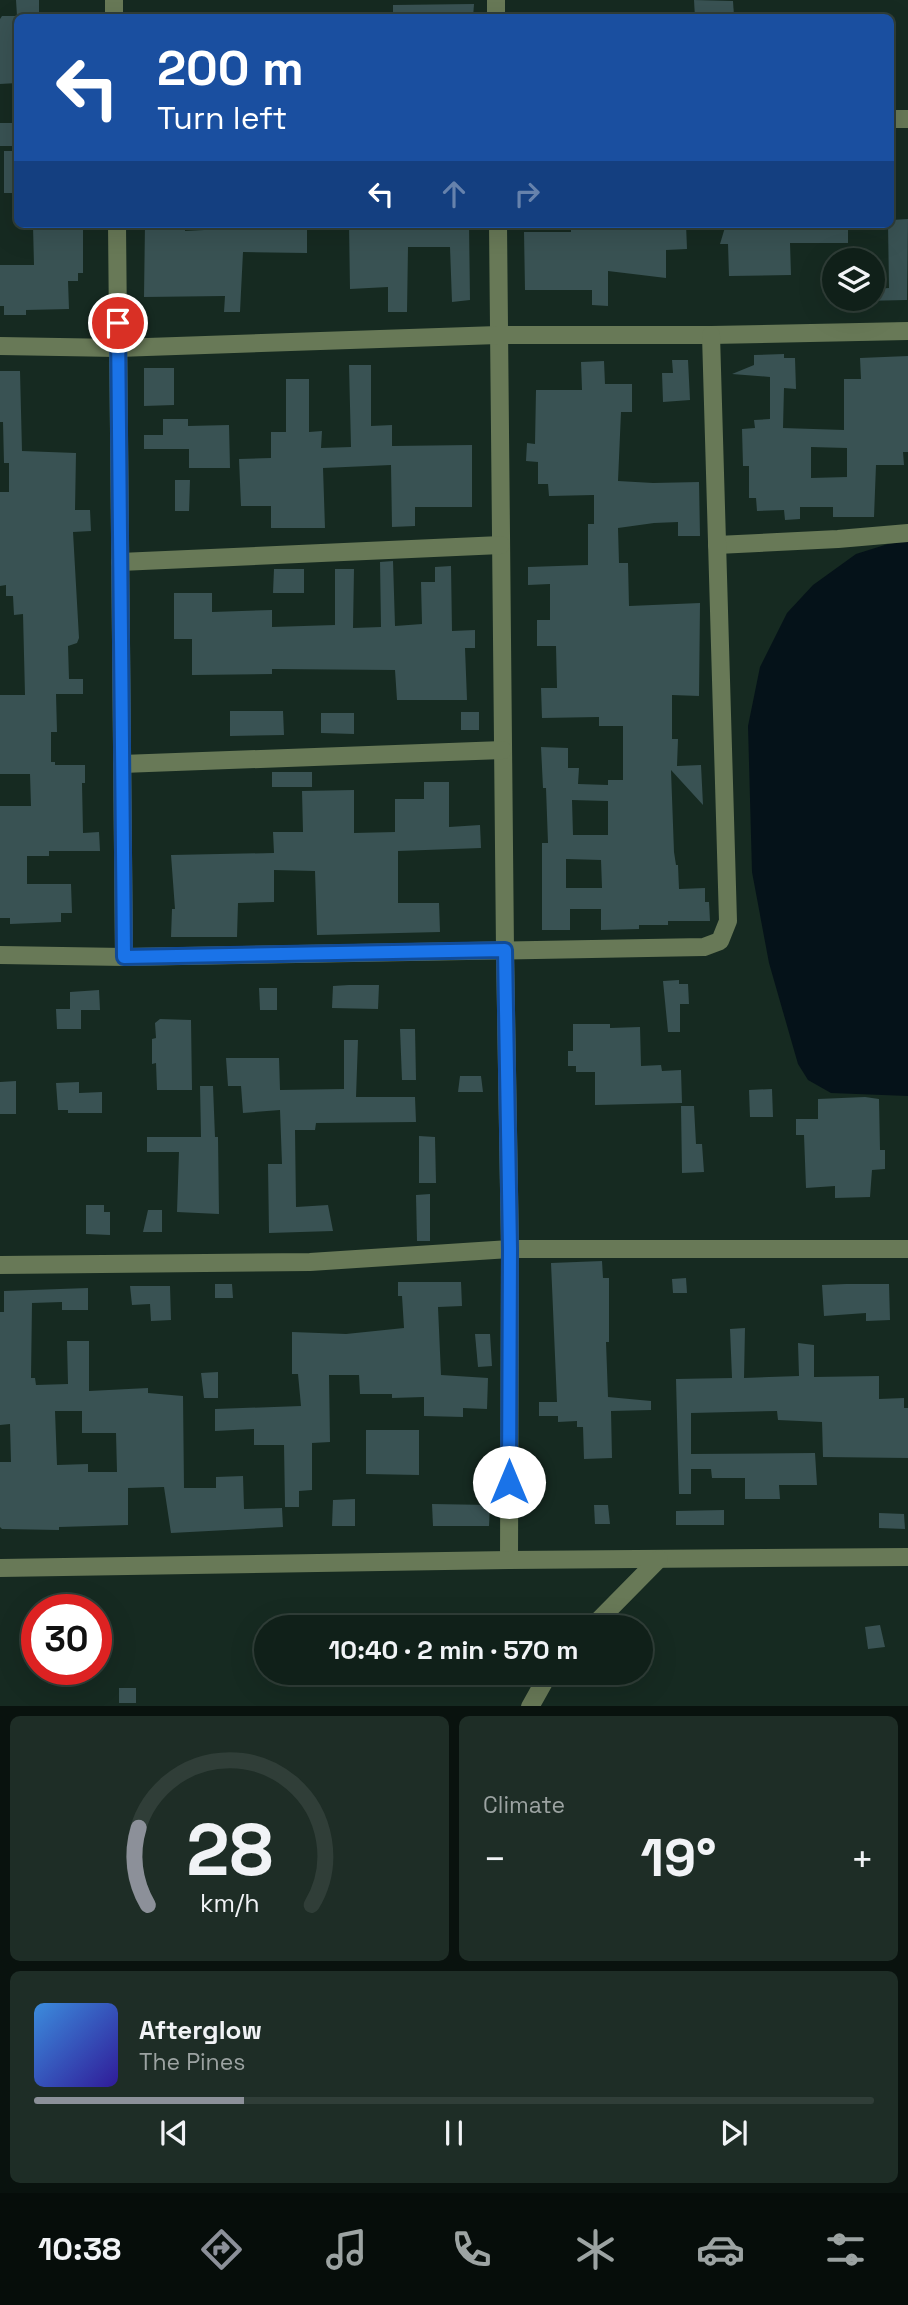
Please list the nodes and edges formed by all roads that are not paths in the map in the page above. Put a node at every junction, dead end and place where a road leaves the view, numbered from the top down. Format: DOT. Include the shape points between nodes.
graph roads {
  1 [pos="117,228"];
  2 [pos="498,228"];
  3 [pos="908,331"];
  4 [pos="498,335"];
  5 [pos="711,335"];
  6 [pos="0,345"];
  7 [pos="118,348"];
  8 [pos="908,533"];
  9 [pos="501,545"];
  10 [pos="717,545"];
  11 [pos="120,562"];
  12 [pos="503,750"];
  13 [pos="122,764"];
  14 [pos="505,950"];
  15 [pos="0,955"];
  16 [pos="124,957"];
  17 [pos="510,1249"];
  18 [pos="908,1250"];
  19 [pos="0,1265"];
  20 [pos="908,1557"];
  21 [pos="659,1559"];
  22 [pos="509,1560"];
  23 [pos="0,1568"];
  24 [pos="604,1615"];
  25 [pos="542,1685"];
  26 [pos="530,1706"];
  1 -- 7 [label="street"];
  2 -- 4 [label="street"];
  3 -- 5 [label="street"];
  4 -- 5 [label="street"];
  4 -- 7 [label="street"];
  4 -- 9 [label="street"];
  5 -- 10 [label="street"];
  6 -- 7 [label="street"];
  7 -- 11 [label="street"];
  8 -- 10 [label="street"];
  9 -- 11 [label="street"];
  9 -- 12 [label="street"];
  10 -- 14 [label="street" via="728,921 720,941 704,947"];
  11 -- 13 [label="street"];
  12 -- 13 [label="street"];
  12 -- 14 [label="street"];
  13 -- 16 [label="street"];
  14 -- 16 [label="street"];
  14 -- 17 [label="street"];
  15 -- 16 [label="street"];
  17 -- 18 [label="street"];
  17 -- 19 [label="street" via="310,1262"];
  17 -- 22 [label="street"];
  20 -- 21 [label="street"];
  21 -- 22 [label="street"];
  21 -- 24 [label="street"];
  22 -- 23 [label="street"];
  25 -- 26 [label="street"];
}
